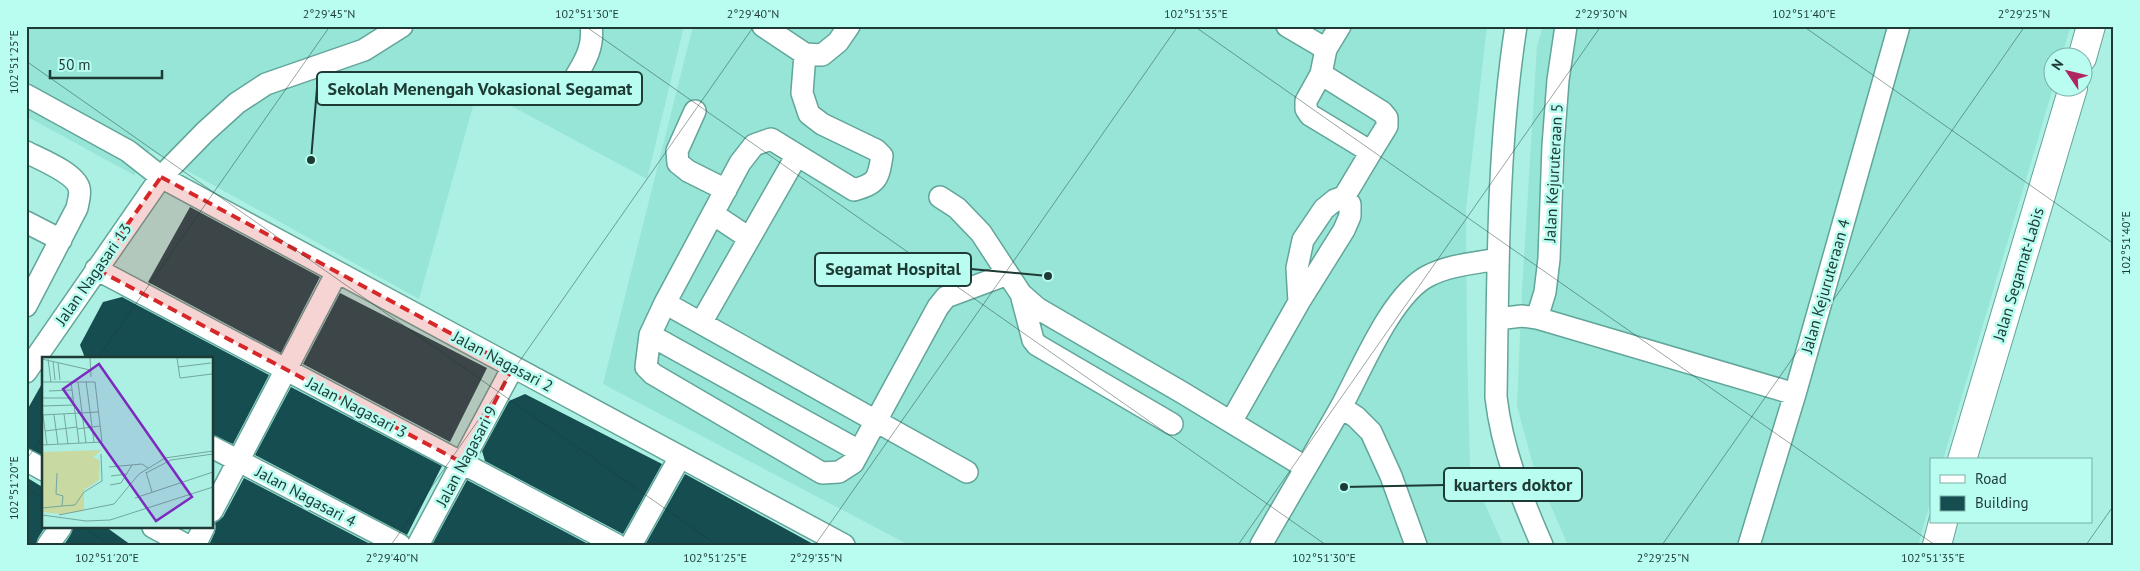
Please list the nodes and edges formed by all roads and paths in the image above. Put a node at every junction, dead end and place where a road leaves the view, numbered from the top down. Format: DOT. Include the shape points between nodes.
graph roads {
  1 [pos="402,26"];
  2 [pos="590,26"];
  3 [pos="763,26"];
  4 [pos="849,26"];
  5 [pos="1287,26"];
  6 [pos="1340,26"];
  7 [pos="1516,26"];
  8 [pos="1566,26"];
  9 [pos="1899,26"];
  10 [pos="2091,26"];
  11 [pos="2085,48"];
  12 [pos="1326,49"];
  13 [pos="806,54"];
  14 [pos="1321,74"];
  15 [pos="576,76"];
  16 [pos="26,95"];
  17 [pos="2070,98"];
  18 [pos="695,111"];
  19 [pos="26,152"];
  20 [pos="1370,152"];
  21 [pos="797,155"];
  22 [pos="161,177"];
  23 [pos="726,190"];
  24 [pos="940,197"];
  25 [pos="1344,197"];
  26 [pos="713,214"];
  27 [pos="26,222"];
  28 [pos="750,238"];
  29 [pos="61,240"];
  30 [pos="1498,259"];
  31 [pos="96,269"];
  32 [pos="337,272"];
  33 [pos="1008,274"];
  34 [pos="1021,294"];
  35 [pos="28,301"];
  36 [pos="1298,302"];
  37 [pos="665,303"];
  38 [pos="1537,318"];
  39 [pos="1497,319"];
  40 [pos="701,323"];
  41 [pos="650,335"];
  42 [pos="36,362"];
  43 [pos="513,367"];
  44 [pos="286,369"];
  45 [pos="1795,394"];
  46 [pos="1341,407"];
  47 [pos="876,421"];
  48 [pos="1232,422"];
  49 [pos="1172,424"];
  50 [pos="214,448"];
  51 [pos="859,451"];
  52 [pos="680,457"];
  53 [pos="1963,458"];
  54 [pos="26,460"];
  55 [pos="238,460"];
  56 [pos="462,463"];
  57 [pos="1305,467"];
  58 [pos="42,469"];
  59 [pos="967,472"];
  60 [pos="214,507"];
  61 [pos="1942,524"];
  62 [pos="59,528"];
  63 [pos="154,528"];
  64 [pos="204,528"];
  65 [pos="1410,540"];
  66 [pos="175,542"];
  67 [pos="48,545"];
  68 [pos="195,545"];
  69 [pos="400,545"];
  70 [pos="418,545"];
  71 [pos="617,545"];
  72 [pos="631,545"];
  73 [pos="844,545"];
  74 [pos="1260,545"];
  75 [pos="1542,545"];
  76 [pos="1748,545"];
  77 [pos="1937,545"];
  1 -- 22 [label="street, Jalan Nagasari 13" via="364,50 266,84 231,109"];
  2 -- 15 [label="street" via="591,46"];
  3 -- 13 [label="street"];
  4 -- 13 [label="street" via="838,42 822,56"];
  5 -- 12 [label="street"];
  6 -- 12 [label="street"];
  7 -- 30 [label="street" via="1505,135"];
  8 -- 38 [label="street, Jalan Kejuruteraan 5" via="1558,80 1545,292"];
  9 -- 45 [label="street, Jalan Kejuruteraan 4"];
  10 -- 11 [label="highway"];
  12 -- 14 [label="street"];
  13 -- 21 [label="street" via="802,93 809,114 882,156 879,175 870,185 854,190"];
  14 -- 20 [label="street" via="1306,101 1306,109 1310,115"];
  14 -- 20 [label="street" via="1387,118 1387,126"];
  16 -- 22 [label="street, Jalan Nagasari 2" via="128,151"];
  17 -- 53 [label="highway, Jalan Segamat-Labis"];
  18 -- 23 [label="street" via="678,151 678,162 688,171"];
  19 -- 29 [label="street" via="63,172 79,187 77,208"];
  20 -- 25 [label="street"];
  21 -- 23 [label="street" via="771,139 754,146 740,163"];
  21 -- 28 [label="street"];
  22 -- 31 [label="street, Jalan Nagasari 13"];
  22 -- 32 [label="street, Jalan Nagasari 2"];
  23 -- 26 [label="street"];
  24 -- 33 [label="street" via="957,208 981,233"];
  25 -- 36 [label="street" via="1350,204 1350,216 1344,230"];
  25 -- 36 [label="street" via="1324,209 1303,240 1297,268"];
  26 -- 28 [label="street"];
  26 -- 37 [label="street"];
  27 -- 29 [label="street"];
  28 -- 40 [label="street"];
  29 -- 35 [label="street"];
  30 -- 39 [label="street"];
  30 -- 46 [label="street" via="1427,276 1406,293"];
  31 -- 42 [label="street, Jalan Nagasari 13"];
  31 -- 44 [label="street, Jalan Nagasari 3"];
  32 -- 43 [label="street, Jalan Nagasari 2"];
  32 -- 44 [label="street"];
  33 -- 34 [label="street"];
  33 -- 47 [label="street" via="946,297"];
  34 -- 48 [label="street" via="1053,319"];
  34 -- 49 [label="street" via="1037,345"];
  36 -- 48 [label="street"];
  37 -- 40 [label="street"];
  37 -- 41 [label="street"];
  38 -- 39 [label="street"];
  38 -- 45 [label="street"];
  39 -- 75 [label="street" via="1496,397 1500,427"];
  40 -- 47 [label="street"];
  41 -- 51 [label="street"];
  41 -- 51 [label="street" via="646,367 653,374 822,473 839,472 853,462"];
  43 -- 52 [label="street, Jalan Nagasari 2"];
  43 -- 56 [label="street, Jalan Nagasari 9"];
  44 -- 55 [label="street"];
  44 -- 56 [label="street, Jalan Nagasari 3"];
  45 -- 76 [label="street, Jalan Kejuruteraan 4"];
  46 -- 57 [label="street"];
  46 -- 65 [label="street" via="1371,432 1391,476"];
  47 -- 51 [label="street"];
  47 -- 59 [label="street"];
  48 -- 57 [label="street"];
  50 -- 55 [label="street, Jalan Nagasari 4"];
  52 -- 72 [label="street"];
  52 -- 73 [label="street, Jalan Nagasari 2"];
  54 -- 58 [label="street"];
  55 -- 60 [label="street"];
  55 -- 69 [label="street, Jalan Nagasari 4"];
  56 -- 70 [label="street, Jalan Nagasari 9"];
  56 -- 71 [label="street, Jalan Nagasari 3"];
  57 -- 74 [label="street"];
  61 -- 77 [label="highway"];
  62 -- 67 [label="street"];
  63 -- 66 [label="street"];
  64 -- 68 [label="street"];
}
